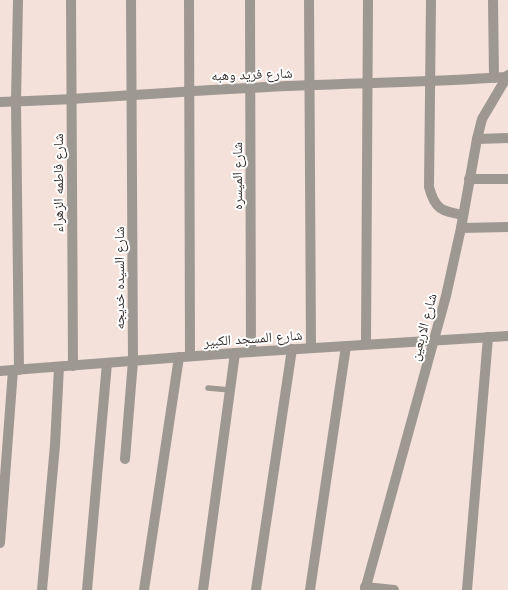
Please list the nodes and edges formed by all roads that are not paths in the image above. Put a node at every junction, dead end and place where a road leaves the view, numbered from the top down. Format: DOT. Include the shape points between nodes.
graph roads {
  1 [pos="18,0"];
  2 [pos="71,0"];
  3 [pos="131,0"];
  4 [pos="189,0"];
  5 [pos="250,0"];
  6 [pos="309,0"];
  7 [pos="368,0"];
  8 [pos="431,0"];
  9 [pos="493,0"];
  10 [pos="504,80"];
  11 [pos="431,81"];
  12 [pos="368,85"];
  13 [pos="310,86"];
  14 [pos="250,88"];
  15 [pos="189,91"];
  16 [pos="131,96"];
  17 [pos="71,100"];
  18 [pos="16,101"];
  19 [pos="0,102"];
  20 [pos="476,138"];
  21 [pos="508,138"];
  22 [pos="469,179"];
  23 [pos="508,179"];
  24 [pos="463,215"];
  25 [pos="508,227"];
  26 [pos="461,228"];
  27 [pos="508,336"];
  28 [pos="488,337"];
  29 [pos="434,340"];
  30 [pos="366,344"];
  31 [pos="346,346"];
  32 [pos="311,348"];
  33 [pos="292,349"];
  34 [pos="251,352"];
  35 [pos="235,353"];
  36 [pos="190,356"];
  37 [pos="179,357"];
  38 [pos="133,361"];
  39 [pos="107,363"];
  40 [pos="73,366"];
  41 [pos="59,367"];
  42 [pos="16,370"];
  43 [pos="0,371"];
  44 [pos="208,388"];
  45 [pos="230,390"];
  46 [pos="125,459"];
  47 [pos="0,543"];
  48 [pos="365,588"];
  49 [pos="42,590"];
  50 [pos="87,590"];
  51 [pos="144,590"];
  52 [pos="203,590"];
  53 [pos="256,590"];
  54 [pos="310,590"];
  55 [pos="394,590"];
  56 [pos="467,590"];
  1 -- 18 [label="street"];
  2 -- 17 [label="street, شارع فاطمه الزهراء"];
  3 -- 16 [label="street, شارع السيده خديجه"];
  4 -- 15 [label="street"];
  5 -- 14 [label="street, شارع الميسره"];
  6 -- 13 [label="street"];
  7 -- 12 [label="street"];
  8 -- 11 [label="street"];
  9 -- 10 [label="street"];
  10 -- 11 [label="street, شارع فريد وهبه"];
  10 -- 20 [label="street, شارع الاربعين" via="482,119"];
  11 -- 12 [label="street, شارع فريد وهبه"];
  11 -- 24 [label="street" via="429,187 436,206"];
  12 -- 13 [label="street, شارع فريد وهبه"];
  12 -- 30 [label="street"];
  13 -- 14 [label="street, شارع فريد وهبه"];
  13 -- 32 [label="street"];
  14 -- 15 [label="street, شارع فريد وهبه"];
  14 -- 34 [label="street, شارع الميسره"];
  15 -- 16 [label="street, شارع فريد وهبه"];
  15 -- 36 [label="street"];
  16 -- 17 [label="street, شارع فريد وهبه"];
  16 -- 38 [label="street, شارع السيده خديجه"];
  17 -- 18 [label="street, شارع فريد وهبه"];
  17 -- 40 [label="street, شارع فاطمه الزهراء"];
  18 -- 19 [label="street, شارع فريد وهبه"];
  18 -- 42 [label="street"];
  20 -- 21 [label="street"];
  20 -- 22 [label="street, شارع الاربعين"];
  22 -- 23 [label="street"];
  22 -- 24 [label="street, شارع الاربعين"];
  24 -- 26 [label="street, شارع الاربعين"];
  25 -- 26 [label="street"];
  26 -- 29 [label="street, شارع الاربعين"];
  27 -- 28 [label="street, شارع المسجد الكبير"];
  28 -- 29 [label="street, شارع المسجد الكبير"];
  28 -- 56 [label="street"];
  29 -- 30 [label="street, شارع المسجد الكبير"];
  29 -- 48 [label="street, شارع الاربعين"];
  30 -- 31 [label="street, شارع المسجد الكبير"];
  31 -- 32 [label="street, شارع المسجد الكبير"];
  31 -- 54 [label="street"];
  32 -- 33 [label="street, شارع المسجد الكبير"];
  33 -- 34 [label="street, شارع المسجد الكبير"];
  33 -- 53 [label="street"];
  34 -- 35 [label="street, شارع المسجد الكبير"];
  35 -- 36 [label="street, شارع المسجد الكبير"];
  35 -- 45 [label="street"];
  36 -- 37 [label="street, شارع المسجد الكبير"];
  37 -- 38 [label="street, شارع المسجد الكبير"];
  37 -- 51 [label="street"];
  38 -- 39 [label="street, شارع المسجد الكبير"];
  38 -- 46 [label="street, شارع السيده خديجه"];
  39 -- 40 [label="street, شارع المسجد الكبير"];
  39 -- 50 [label="street"];
  40 -- 41 [label="street, شارع المسجد الكبير"];
  41 -- 42 [label="street, شارع المسجد الكبير"];
  41 -- 49 [label="street"];
  42 -- 43 [label="street, شارع المسجد الكبير"];
  42 -- 47 [label="street"];
  44 -- 45 [label="lane"];
  45 -- 52 [label="street"];
  48 -- 55 [label="street"];
}
